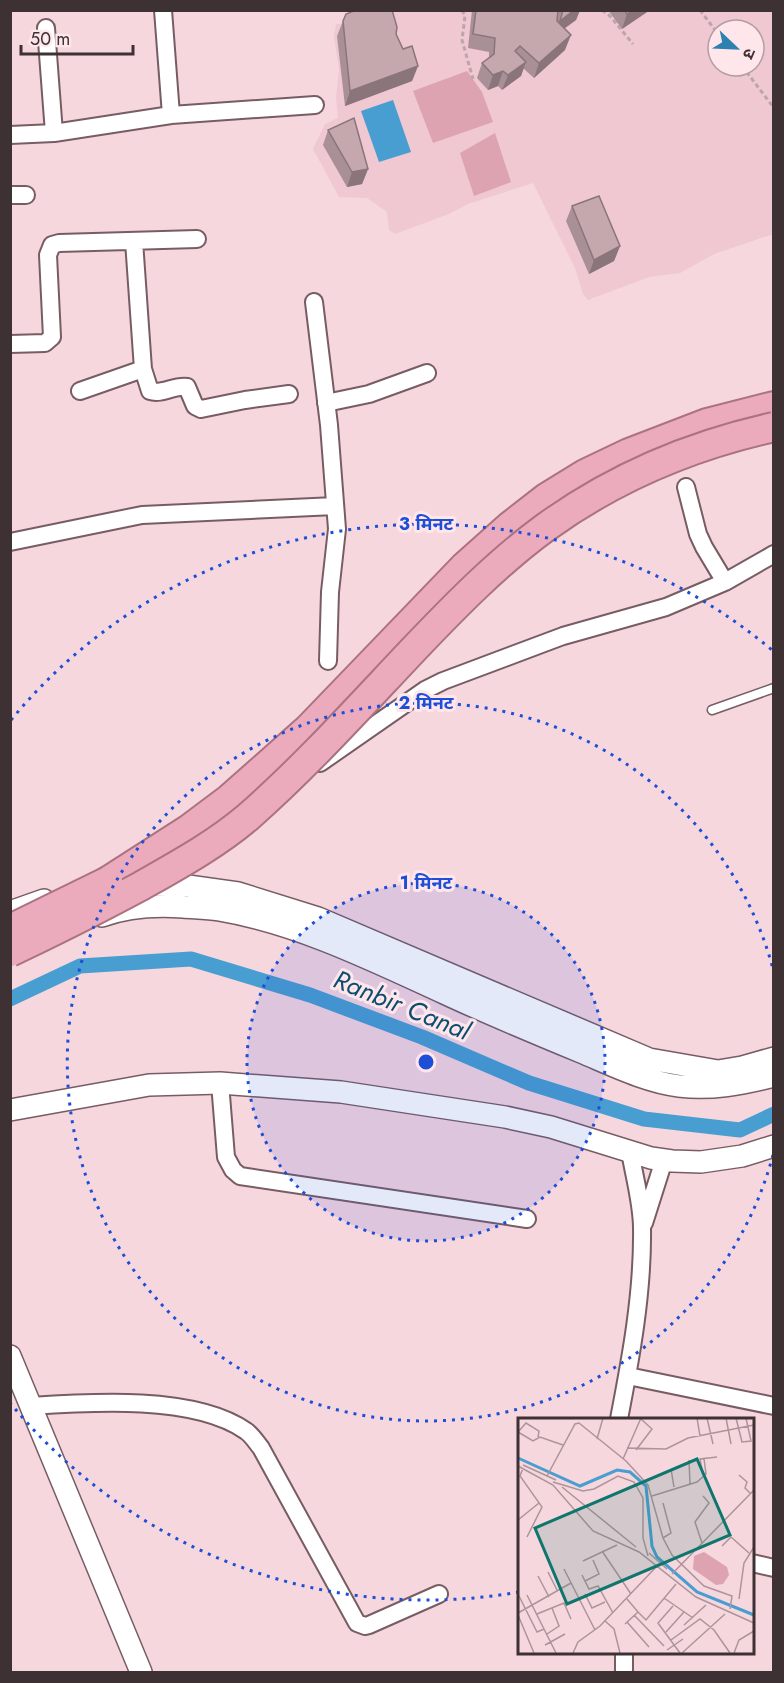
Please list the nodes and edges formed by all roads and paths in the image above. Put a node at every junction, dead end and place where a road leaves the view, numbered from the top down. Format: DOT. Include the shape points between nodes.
graph roads {
  1 [pos="163,10"];
  2 [pos="462,10"];
  3 [pos="602,10"];
  4 [pos="46,28"];
  5 [pos="633,44"];
  6 [pos="751,78"];
  7 [pos="473,79"];
  8 [pos="315,105"];
  9 [pos="774,108"];
  10 [pos="171,115"];
  11 [pos="54,133"];
  12 [pos="10,135"];
  13 [pos="196,239"];
  14 [pos="134,242"];
  15 [pos="314,302"];
  16 [pos="10,344"];
  17 [pos="143,369"];
  18 [pos="427,373"];
  19 [pos="80,391"];
  20 [pos="288,394"];
  21 [pos="326,403"];
  22 [pos="774,406"];
  23 [pos="774,427"];
  24 [pos="686,487"];
  25 [pos="335,506"];
  26 [pos="10,542"];
  27 [pos="774,554"];
  28 [pos="725,582"];
  29 [pos="328,661"];
  30 [pos="774,688"];
  31 [pos="712,710"];
  32 [pos="152,885"];
  33 [pos="10,912"];
  34 [pos="100,917"];
  35 [pos="10,929"];
  36 [pos="11,959"];
  37 [pos="774,1058"];
  38 [pos="774,1076"];
  39 [pos="220,1083"];
  40 [pos="10,1110"];
  41 [pos="774,1146"];
  42 [pos="630,1151"];
  43 [pos="664,1160"];
  44 [pos="527,1219"];
  45 [pos="642,1226"];
  46 [pos="10,1356"];
  47 [pos="628,1376"];
  48 [pos="31,1406"];
  49 [pos="774,1406"];
  50 [pos="619,1418"];
  51 [pos="754,1563"];
  52 [pos="774,1568"];
  53 [pos="439,1594"];
  54 [pos="624,1653"];
  55 [pos="629,1671"];
  56 [pos="141,1672"];
  1 -- 10 [label="street"];
  2 -- 7 [label="path" via="462,40"];
  3 -- 5 [label="path"];
  4 -- 11 [label="street"];
  6 -- 9 [label="path"];
  8 -- 10 [label="street"];
  10 -- 11 [label="street"];
  11 -- 12 [label="street"];
  13 -- 14 [label="street"];
  14 -- 16 [label="street" via="52,245 48,255 51,338 45,343"];
  14 -- 17 [label="street"];
  15 -- 21 [label="street"];
  17 -- 19 [label="street"];
  17 -- 20 [label="street" via="150,391 187,387 195,406 201,409"];
  18 -- 21 [label="street" via="369,394"];
  21 -- 25 [label="street"];
  22 -- 35 [label="highway, bridge" via="707,423 629,453 546,498 464,567 308,729 229,799 108,881"];
  23 -- 36 [label="highway, bridge" via="680,454 632,476 546,527 468,594 246,818 193,857"];
  24 -- 28 [label="street" via="698,534"];
  25 -- 26 [label="street" via="142,515"];
  25 -- 29 [label="street" via="337,537 330,592"];
  27 -- 28 [label="street"];
  28 -- 32 [label="street" via="666,607 553,639 425,690"];
  30 -- 31 [label="lane"];
  32 -- 33 [label="street" via="82,889"];
  32 -- 34 [label="street"];
  32 -- 37 [label="street" via="238,893 318,918 649,1059 718,1071"];
  34 -- 36 [label="street"];
  34 -- 38 [label="street" via="145,906 217,909 248,916 330,944 553,1041 658,1081 712,1087"];
  39 -- 40 [label="street" via="149,1085"];
  39 -- 42 [label="street" via="341,1092 505,1117 551,1126"];
  39 -- 44 [label="street" via="226,1157 240,1176"];
  41 -- 43 [label="street" via="701,1162"];
  42 -- 43 [label="street"];
  42 -- 45 [label="street"];
  43 -- 45 [label="street"];
  45 -- 47 [label="street"];
  46 -- 48 [label="street"];
  47 -- 49 [label="street"];
  47 -- 50 [label="street"];
  48 -- 53 [label="street" via="126,1402 192,1410 238,1426 261,1448 357,1623 369,1625"];
  48 -- 56 [label="street"];
  51 -- 52 [label="street"];
  54 -- 55 [label="street"];
}
